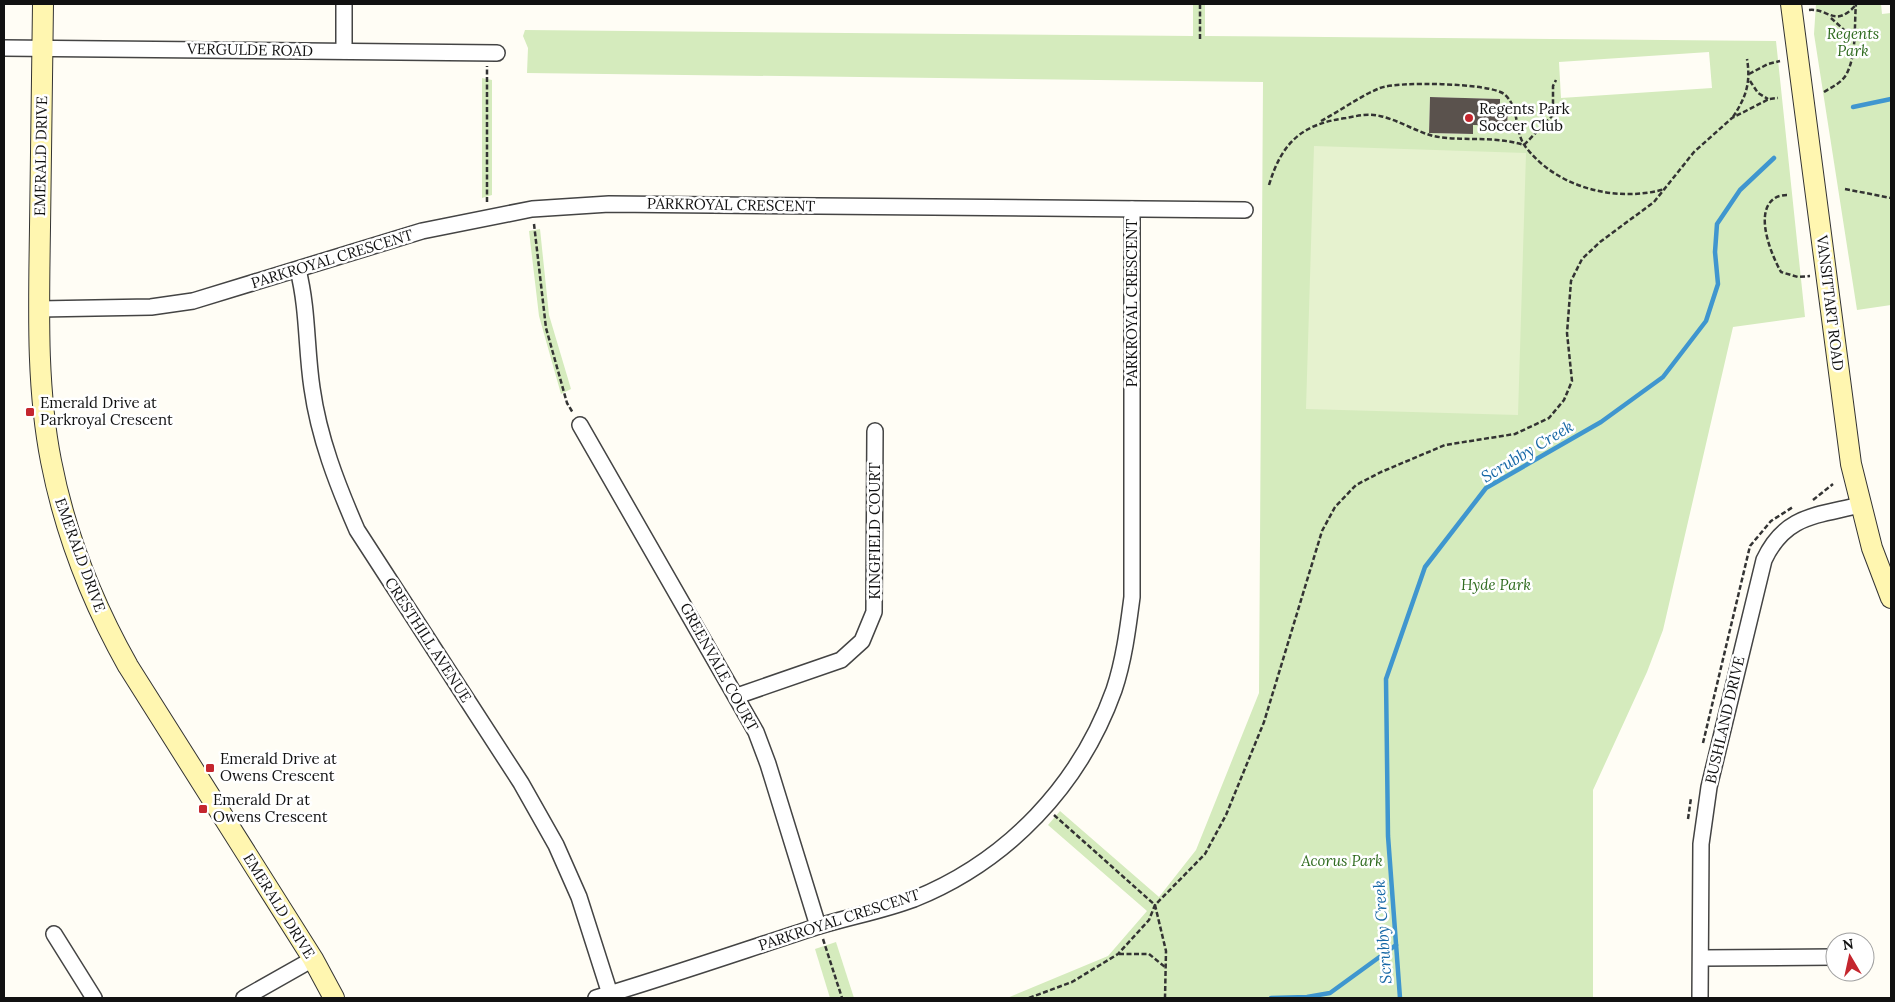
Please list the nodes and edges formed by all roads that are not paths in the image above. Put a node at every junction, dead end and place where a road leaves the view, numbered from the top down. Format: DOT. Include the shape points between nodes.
graph roads {
  1 [pos="43,4"];
  2 [pos="344,4"];
  3 [pos="1792,8"];
  4 [pos="4,48"];
  5 [pos="43,48"];
  6 [pos="344,51"];
  7 [pos="492,53"];
  8 [pos="1132,209"];
  9 [pos="1245,210"];
  10 [pos="298,270"];
  11 [pos="39,309"];
  12 [pos="580,425"];
  13 [pos="875,431"];
  14 [pos="1860,505"];
  15 [pos="1891,598"];
  16 [pos="737,696"];
  17 [pos="818,926"];
  18 [pos="54,934"];
  19 [pos="1825,957"];
  20 [pos="1701,958"];
  21 [pos="313,959"];
  22 [pos="603,996"];
  23 [pos="94,998"];
  24 [pos="244,998"];
  25 [pos="334,998"];
  26 [pos="1700,998"];
  1 -- 5 [label="street, EMERALD DRIVE"];
  2 -- 6 [label="street"];
  3 -- 14 [label="street, VANSITTART ROAD" via="1851,464"];
  4 -- 5 [label="street, VERGULDE ROAD"];
  5 -- 6 [label="street, VERGULDE ROAD"];
  5 -- 11 [label="street, EMERALD DRIVE"];
  6 -- 7 [label="street, VERGULDE ROAD"];
  8 -- 9 [label="street"];
  8 -- 10 [label="street, PARKROYAL CRESCENT" via="609,204 532,209 422,231"];
  8 -- 17 [label="street, PARKROYAL CRESCENT" via="1132,597 1126,641 1114,689 1098,727 1077,766 1046,808 1022,832 956,880 912,899"];
  10 -- 11 [label="street, PARKROYAL CRESCENT" via="193,302 151,307"];
  10 -- 22 [label="street, CRESTHILL AVENUE" via="306,297 311,387 320,433 337,485 357,530 521,783 556,845 579,897"];
  11 -- 21 [label="street, EMERALD DRIVE" via="43,410 50,460 68,528 88,583 128,666"];
  12 -- 16 [label="street, GREENVALE COURT"];
  13 -- 16 [label="street, KINGFIELD COURT" via="874,612 862,641 841,660"];
  14 -- 15 [label="street, VANSITTART ROAD"];
  14 -- 20 [label="street, BUSHLAND DRIVE" via="1808,518 1785,529 1772,542 1764,560 1709,787 1701,844"];
  16 -- 17 [label="street, GREENVALE COURT" via="768,764"];
  17 -- 22 [label="street, PARKROYAL CRESCENT"];
  18 -- 23 [label="street"];
  19 -- 20 [label="street"];
  20 -- 26 [label="street, BUSHLAND DRIVE"];
  21 -- 24 [label="street"];
  21 -- 25 [label="street, EMERALD DRIVE"];
}
